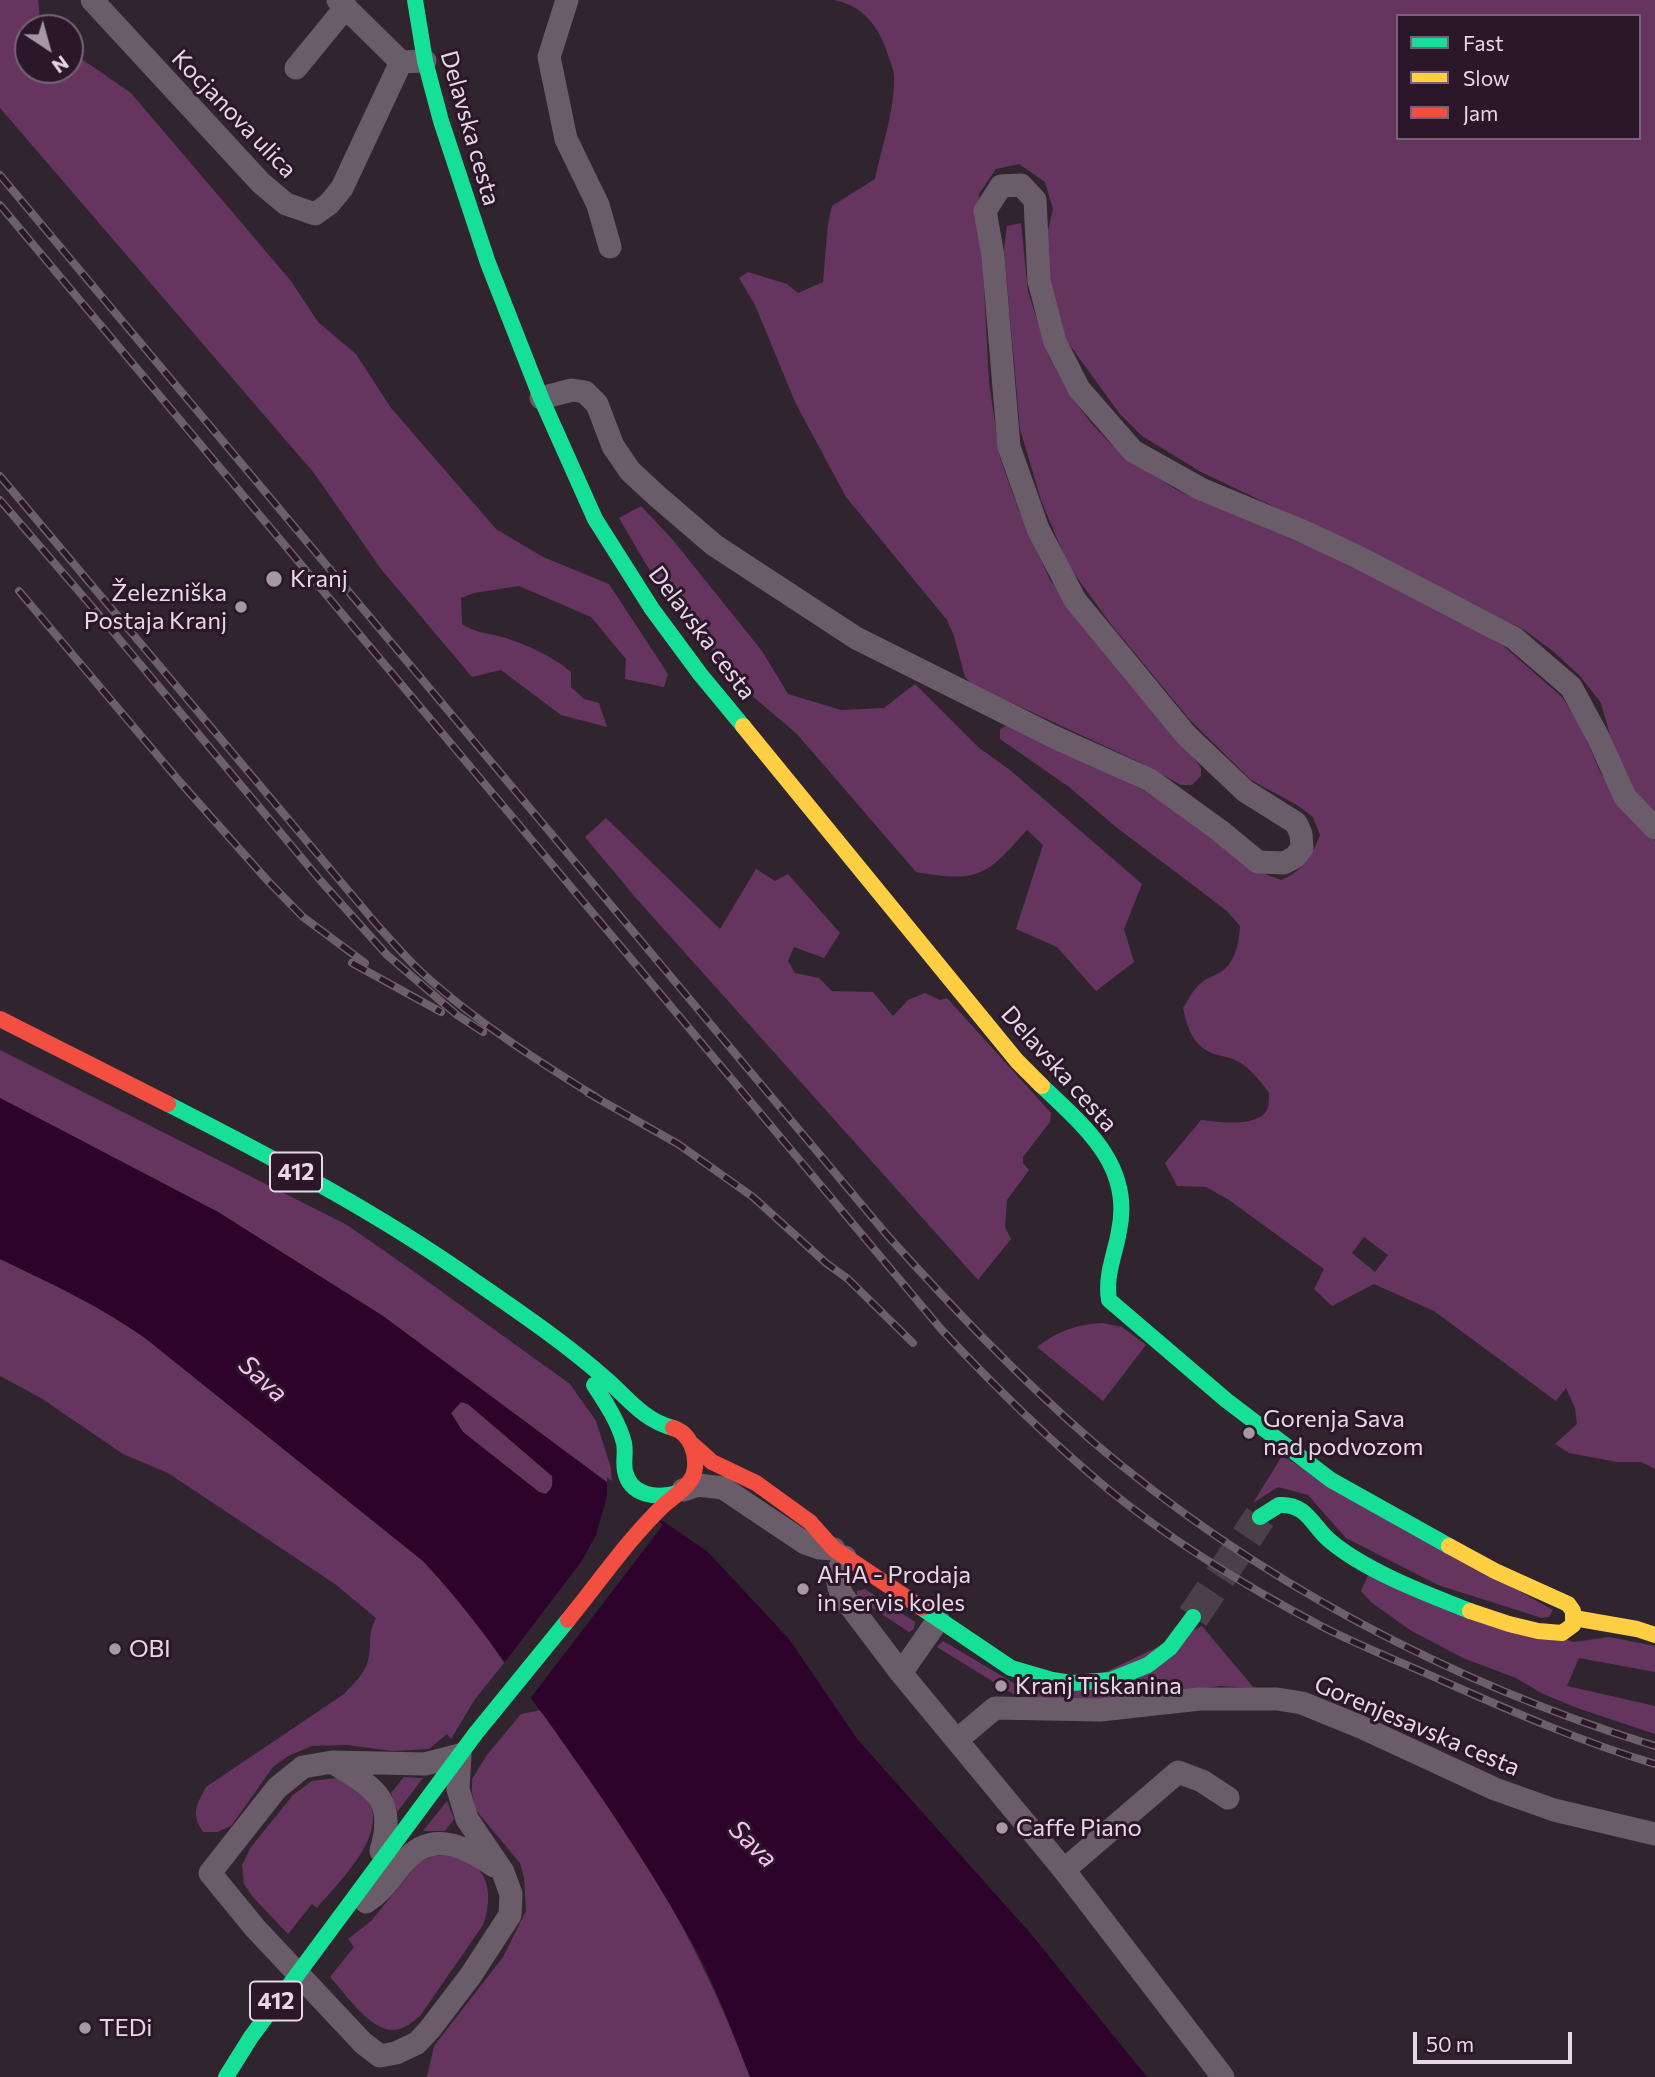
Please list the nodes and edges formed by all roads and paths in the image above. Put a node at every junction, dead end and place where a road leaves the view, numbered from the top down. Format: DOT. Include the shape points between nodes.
graph roads {
  1 [pos="92,0"];
  2 [pos="415,0"];
  3 [pos="567,0"];
  4 [pos="342,4"];
  5 [pos="425,61"];
  6 [pos="401,62"];
  7 [pos="296,68"];
  8 [pos="611,247"];
  9 [pos="541,398"];
  10 [pos="1655,828"];
  11 [pos="0,1019"];
  12 [pos="574,1356"];
  13 [pos="660,1425"];
  14 [pos="692,1444"];
  15 [pos="626,1448"];
  16 [pos="628,1480"];
  17 [pos="685,1485"];
  18 [pos="1260,1517"];
  19 [pos="839,1553"];
  20 [pos="607,1573"];
  21 [pos="1193,1617"];
  22 [pos="1574,1618"];
  23 [pos="938,1620"];
  24 [pos="1655,1635"];
  25 [pos="901,1672"];
  26 [pos="957,1740"];
  27 [pos="460,1755"];
  28 [pos="332,1762"];
  29 [pos="1228,1798"];
  30 [pos="1655,1834"];
  31 [pos="376,1868"];
  32 [pos="1064,1870"];
  33 [pos="503,1872"];
  34 [pos="335,1922"];
  35 [pos="226,2077"];
  36 [pos="1223,2077"];
  1 -- 6 [label="street, Kocjanova ulica" via="261,183 286,204 315,214 342,188"];
  2 -- 5 [label="street, Delavska cesta"];
  3 -- 8 [label="street" via="550,57 566,139 598,205"];
  4 -- 6 [label="street"];
  4 -- 7 [label="street"];
  5 -- 6 [label="street"];
  5 -- 9 [label="street, Delavska cesta" via="468,205"];
  9 -- 10 [label="street" via="572,390 585,392 597,404 613,446 630,471 657,496 714,545 856,638 1150,780 1258,862 1284,863 1302,848 1296,823 1245,791 1186,735 1075,600 1038,528 1009,447 985,211 1001,186 1021,185 1035,200 1039,281 1055,342 1079,389 1133,451 1201,489 1356,556 1514,638 1571,687 1625,797"];
  9 -- 22 [label="street, Delavska cesta" via="595,519 700,674 1017,1061 1110,1161 1122,1196 1119,1233 1105,1287 1109,1300 1320,1473 1495,1572 1569,1604"];
  11 -- 12 [label="street, 412" via="363,1208 472,1279"];
  12 -- 13 [label="street, 412"];
  12 -- 15 [label="street, 412" via="608,1406"];
  13 -- 14 [label="street, 412" via="679,1430"];
  13 -- 15 [label="street" via="639,1431"];
  14 -- 17 [label="street" via="695,1454"];
  14 -- 19 [label="street" via="712,1462 755,1482 810,1522"];
  15 -- 16 [label="street, 412"];
  16 -- 17 [label="street" via="645,1495 668,1497"];
  16 -- 20 [label="street, 412" via="627,1512"];
  17 -- 19 [label="street" via="713,1485 734,1494 805,1543"];
  17 -- 20 [label="street, 412"];
  18 -- 22 [label="street" via="1278,1504 1295,1507 1330,1541 1367,1563 1427,1594 1529,1630 1562,1633 1573,1625"];
  19 -- 23 [label="street"];
  19 -- 25 [label="street" via="837,1577 842,1595"];
  20 -- 27 [label="street, 412"];
  21 -- 23 [label="street" via="1167,1651 1140,1669 1111,1682 1069,1685 1011,1668"];
  22 -- 24 [label="street"];
  23 -- 25 [label="street"];
  25 -- 26 [label="street"];
  26 -- 30 [label="street, Gorenjesavska cesta" via="995,1708 1100,1710 1200,1699 1278,1699 1302,1703 1518,1798"];
  26 -- 32 [label="street"];
  27 -- 28 [label="street" via="425,1764"];
  27 -- 31 [label="street, 412"];
  27 -- 33 [label="street" via="458,1790 467,1819"];
  28 -- 31 [label="street" via="378,1794 385,1810 388,1826"];
  28 -- 33 [label="street" via="303,1767 277,1788 209,1873 363,2043 380,2056 417,2043 498,1936 510,1915 511,1894"];
  29 -- 32 [label="street" via="1178,1772"];
  31 -- 34 [label="street, 412"];
  32 -- 36 [label="street"];
  33 -- 34 [label="street" via="446,1842 423,1846 405,1859 377,1895"];
  34 -- 35 [label="street, 412"];
}
